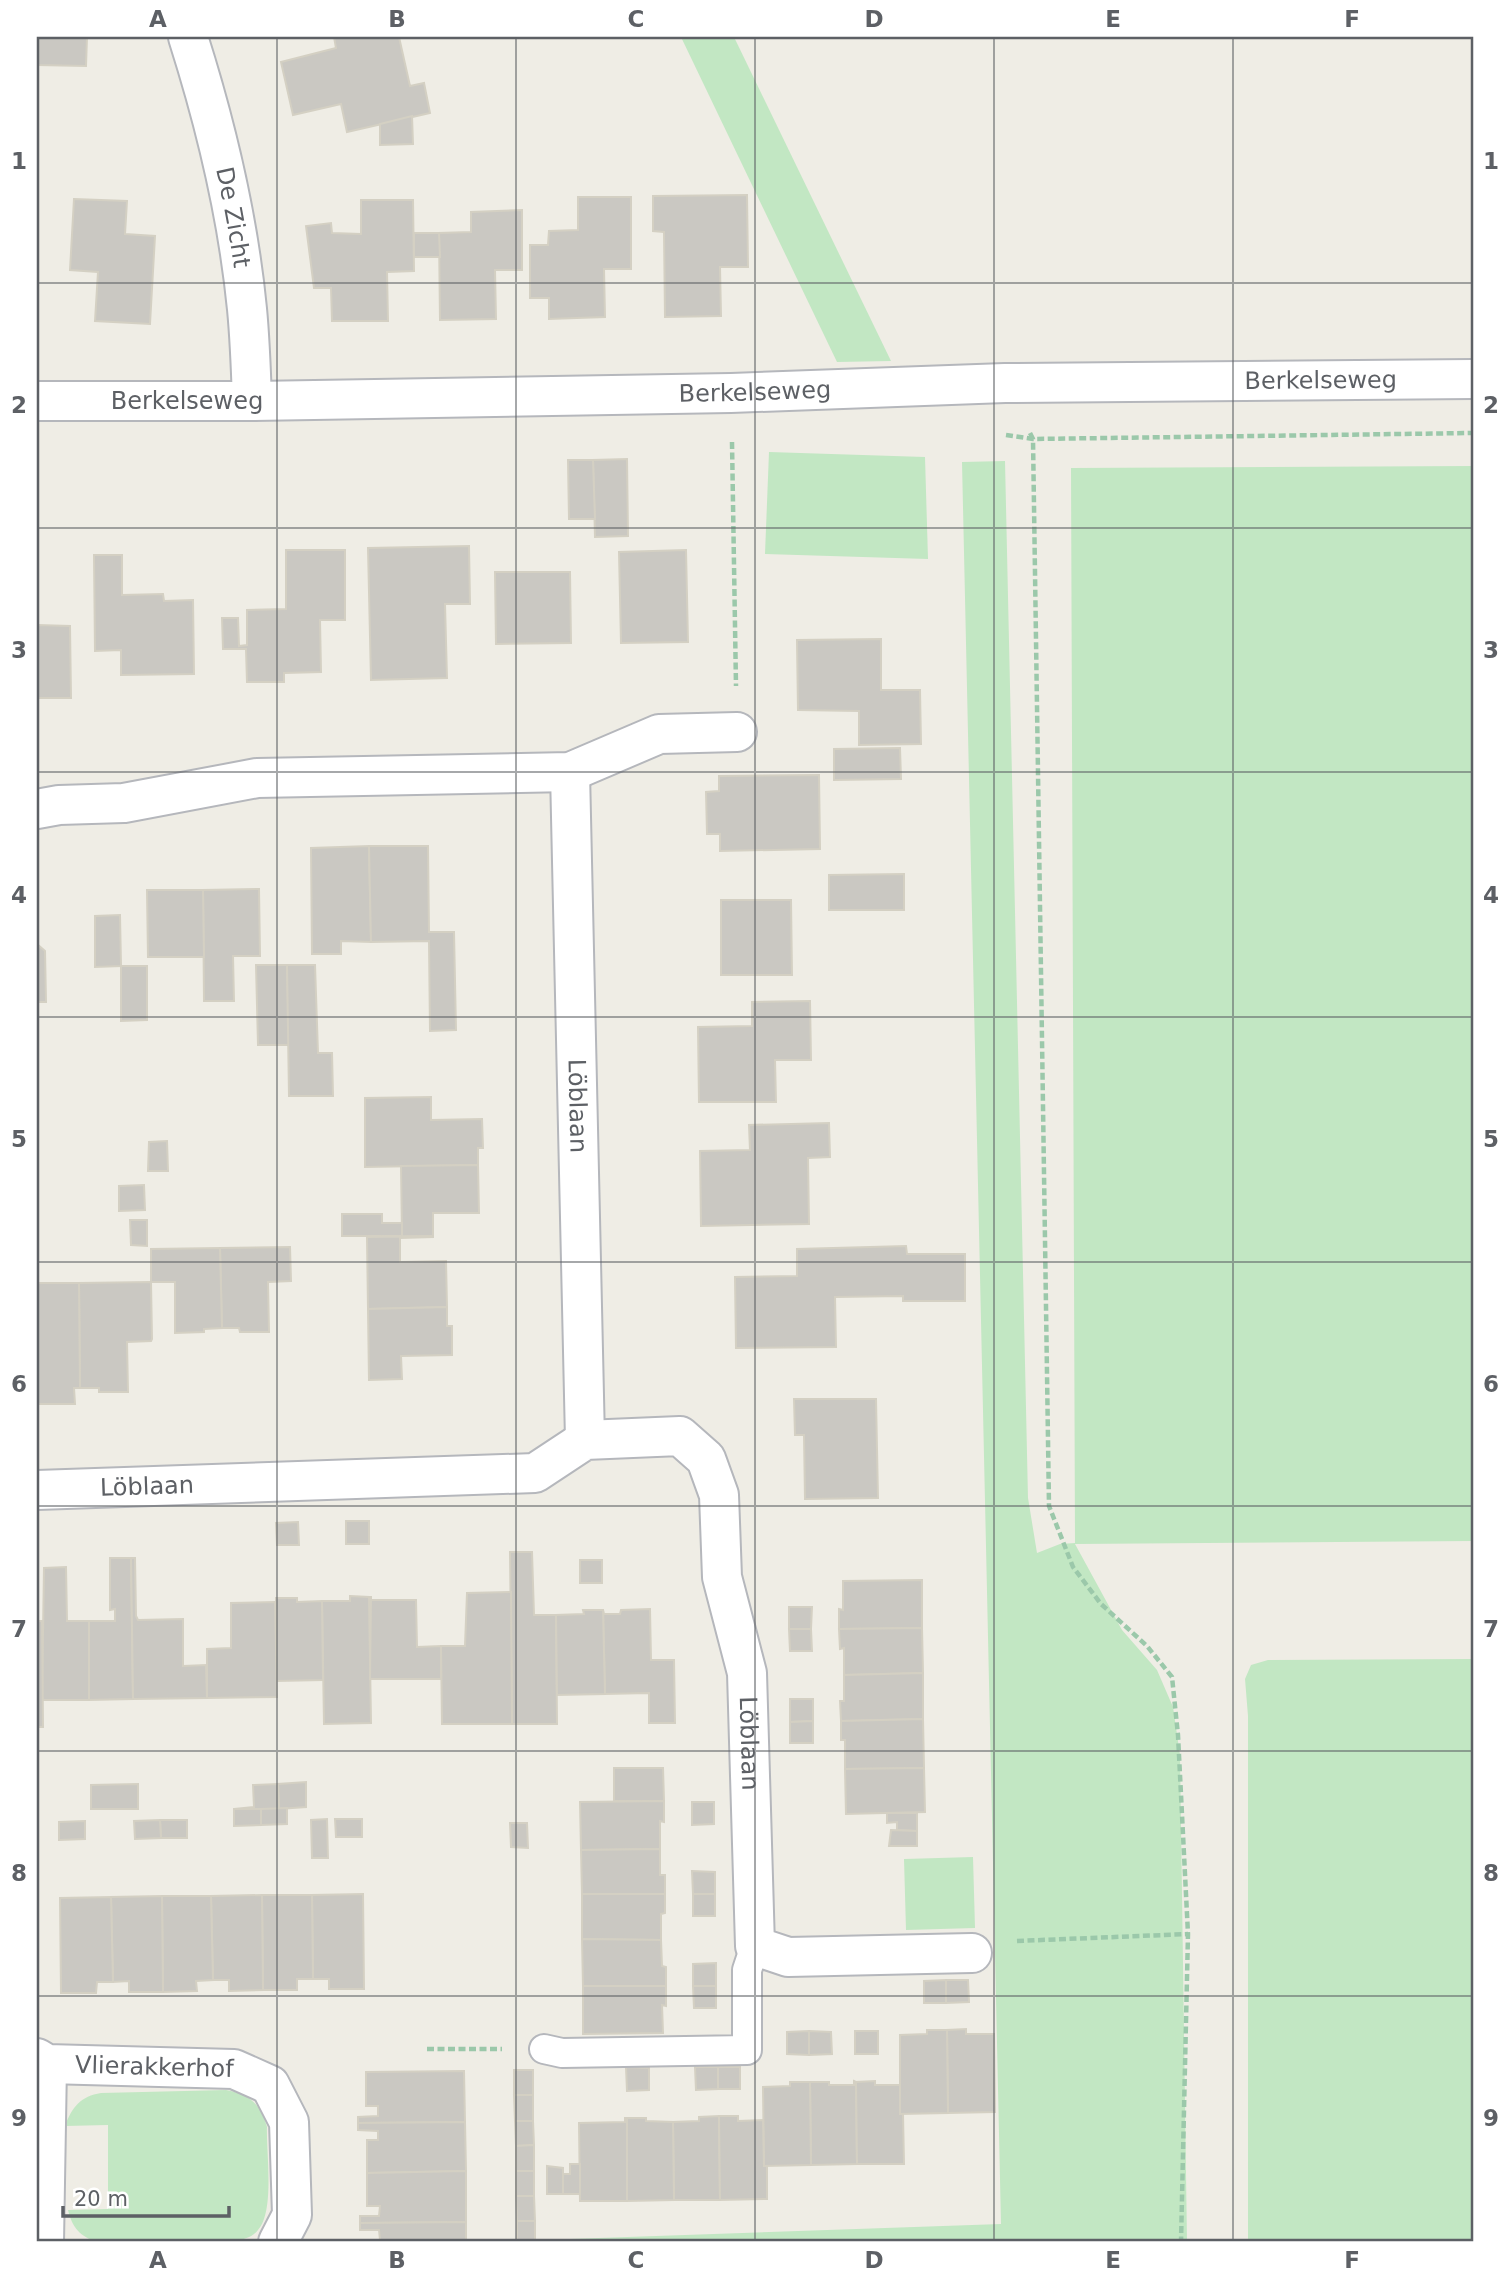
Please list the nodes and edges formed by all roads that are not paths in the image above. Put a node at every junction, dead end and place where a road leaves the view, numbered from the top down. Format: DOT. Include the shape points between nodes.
graph roads {
  1 [pos="188,37"];
  2 [pos="1473,379"];
  3 [pos="37,401"];
  4 [pos="252,401"];
  5 [pos="737,732"];
  6 [pos="570,772"];
  7 [pos="37,809"];
  8 [pos="585,1440"];
  9 [pos="37,1490"];
  10 [pos="755,1946"];
  11 [pos="972,1953"];
  12 [pos="544,2049"];
  13 [pos="42,2061"];
  14 [pos="44,2242"];
  15 [pos="278,2242"];
  1 -- 4 [label="street, De Zicht" via="227,179 247,308"];
  2 -- 4 [label="street, Berkelseweg" via="1005,383"];
  3 -- 4 [label="street, Berkelseweg"];
  5 -- 6 [label="street" via="659,734"];
  6 -- 7 [label="street" via="257,778 124,803"];
  6 -- 8 [label="street, Löblaan"];
  8 -- 9 [label="street, Löblaan" via="535,1473"];
  8 -- 10 [label="street, Löblaan" via="680,1436 706,1459 719,1495 722,1577 747,1673"];
  10 -- 11 [label="street" via="788,1957"];
  10 -- 12 [label="lane" via="747,1970 747,2050 562,2053"];
  13 -- 14 [label="street, Vlierakkerhof"];
  13 -- 15 [label="street, Vlierakkerhof" via="234,2069 270,2085 289,2122 292,2215"];
}
